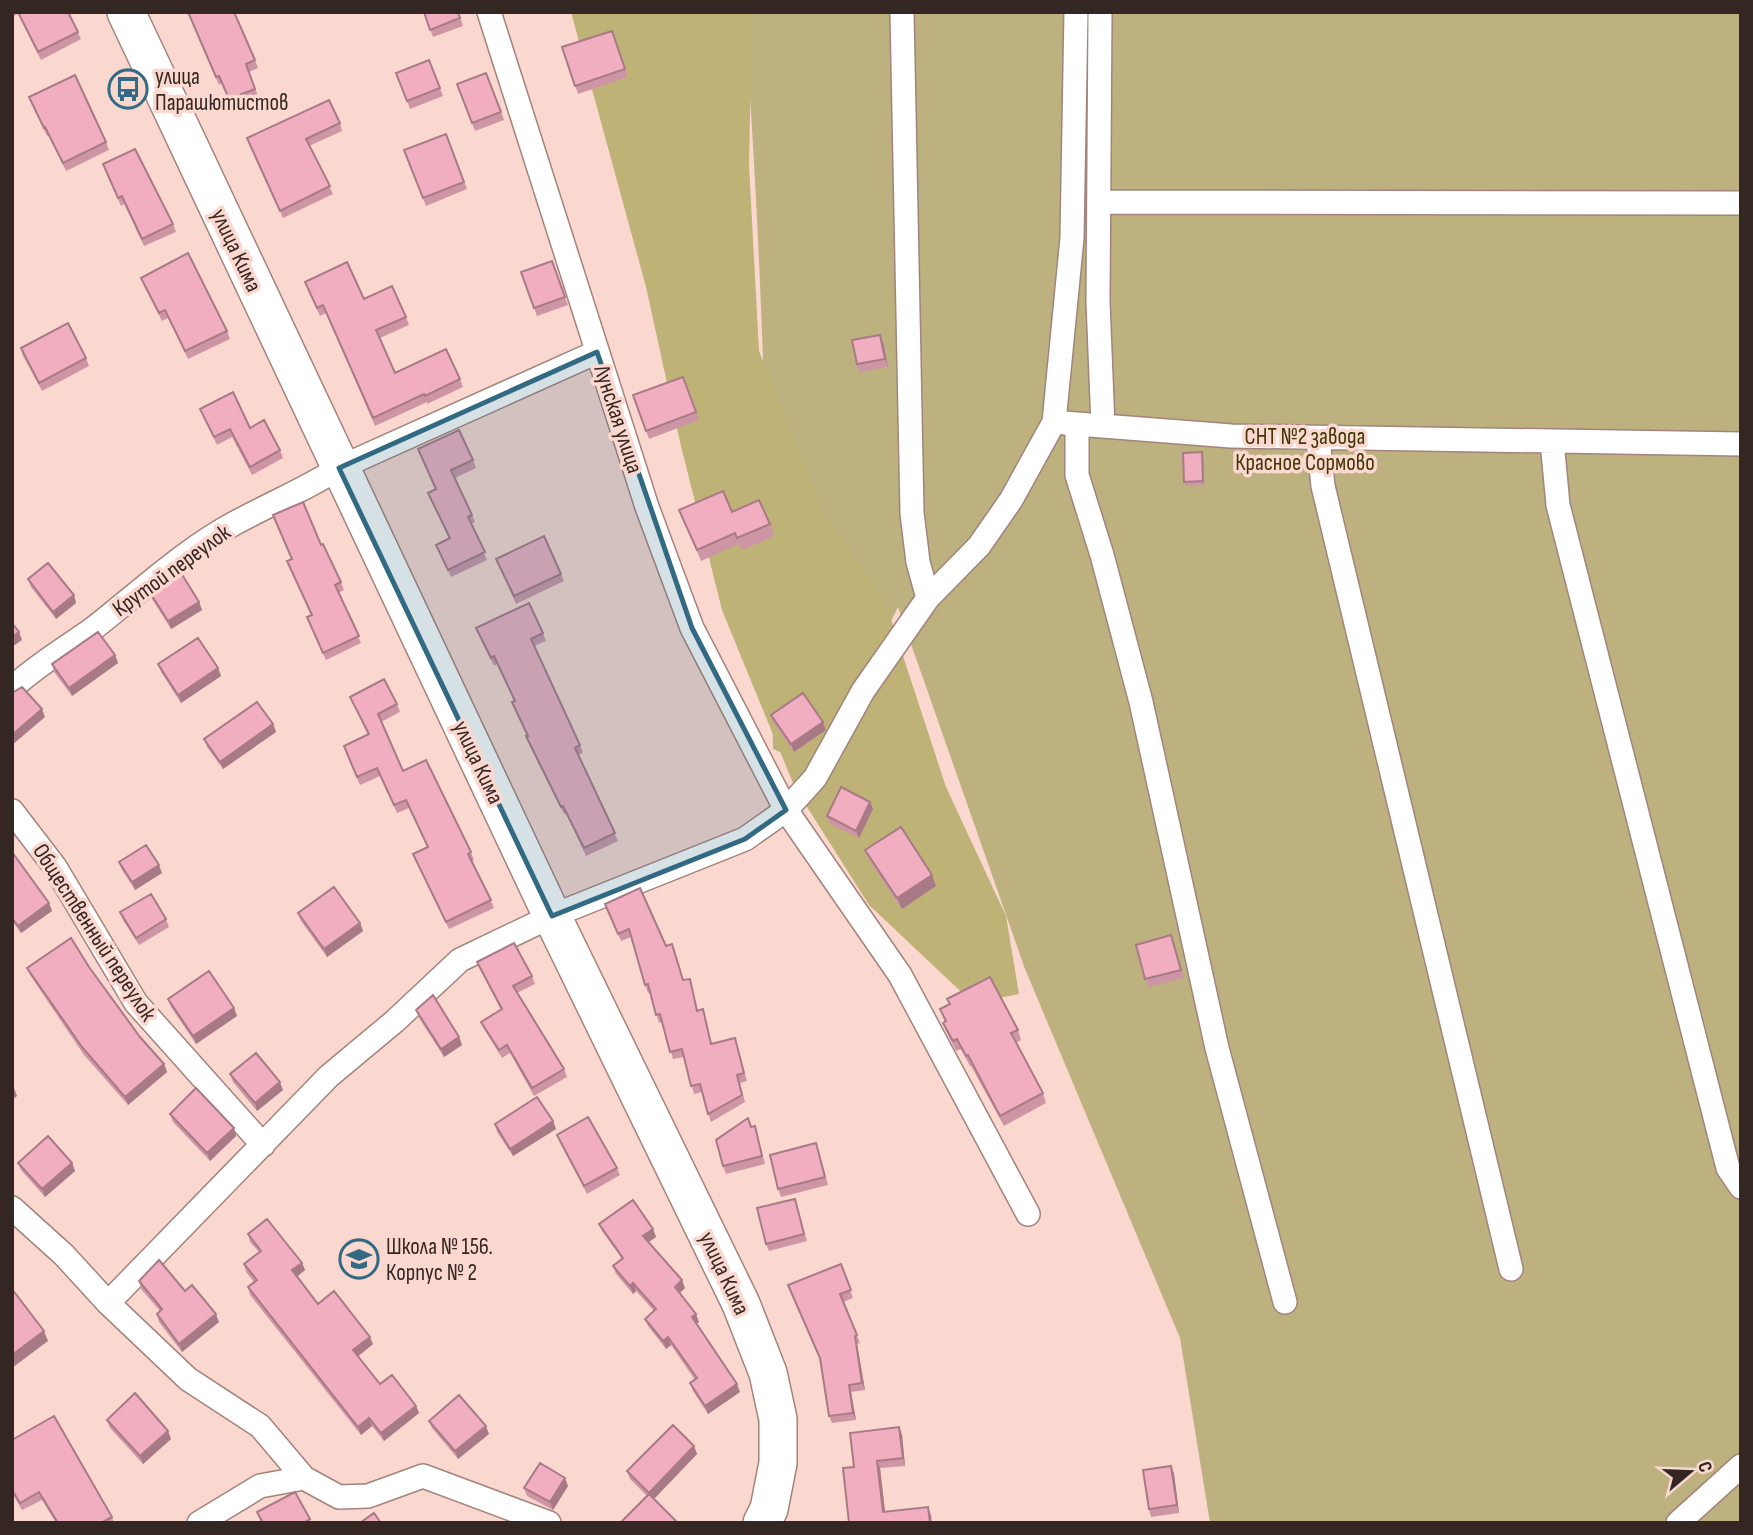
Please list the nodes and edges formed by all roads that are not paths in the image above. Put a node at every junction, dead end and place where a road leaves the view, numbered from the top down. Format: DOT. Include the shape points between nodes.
graph roads {
  1 [pos="126,12"];
  2 [pos="489,12"];
  3 [pos="902,12"];
  4 [pos="1076,12"];
  5 [pos="1100,12"];
  6 [pos="1099,202"];
  7 [pos="1741,203"];
  8 [pos="597,352"];
  9 [pos="1065,423"];
  10 [pos="1103,426"];
  11 [pos="1318,438"];
  12 [pos="1552,442"];
  13 [pos="1741,444"];
  14 [pos="339,468"];
  15 [pos="928,598"];
  16 [pos="12,688"];
  17 [pos="786,810"];
  18 [pos="12,811"];
  19 [pos="552,916"];
  20 [pos="263,1145"];
  21 [pos="1741,1187"];
  22 [pos="12,1208"];
  23 [pos="1028,1214"];
  24 [pos="1511,1269"];
  25 [pos="1285,1301"];
  26 [pos="108,1303"];
  27 [pos="1741,1466"];
  28 [pos="304,1478"];
  29 [pos="200,1523"];
  30 [pos="549,1523"];
  31 [pos="762,1523"];
  32 [pos="1678,1523"];
  1 -- 14 [label="main road, улица Кима"];
  2 -- 8 [label="street, Лунская улица"];
  3 -- 15 [label="street" via="912,513"];
  4 -- 9 [label="street"];
  5 -- 6 [label="street"];
  6 -- 7 [label="street"];
  6 -- 10 [label="street"];
  8 -- 14 [label="street, Крутой переулок"];
  8 -- 17 [label="street, Лунская улица" via="692,628"];
  9 -- 10 [label="street"];
  9 -- 15 [label="street" via="979,547"];
  9 -- 25 [label="street" via="1141,702 1217,1048"];
  10 -- 11 [label="street"];
  11 -- 12 [label="street"];
  11 -- 24 [label="street" via="1323,486"];
  12 -- 13 [label="street"];
  12 -- 21 [label="street" via="1562,518 1728,1168"];
  14 -- 16 [label="street, Крутой переулок" via="223,531 158,574"];
  14 -- 19 [label="main road, улица Кима"];
  15 -- 17 [label="street" via="863,691 815,778"];
  17 -- 19 [label="street" via="745,839"];
  17 -- 23 [label="street, Лунская улица" via="900,975"];
  18 -- 20 [label="street, Общественный переулок" via="55,867 136,1003"];
  19 -- 20 [label="street" via="460,960 329,1076"];
  19 -- 31 [label="main road, улица Кима" via="729,1279 768,1373 778,1419 778,1463"];
  20 -- 26 [label="street"];
  22 -- 26 [label="street"];
  26 -- 28 [label="street" via="188,1379 260,1426"];
  27 -- 32 [label="street"];
  28 -- 29 [label="street" via="260,1486"];
  28 -- 30 [label="street" via="339,1497 368,1496 423,1476"];
}
